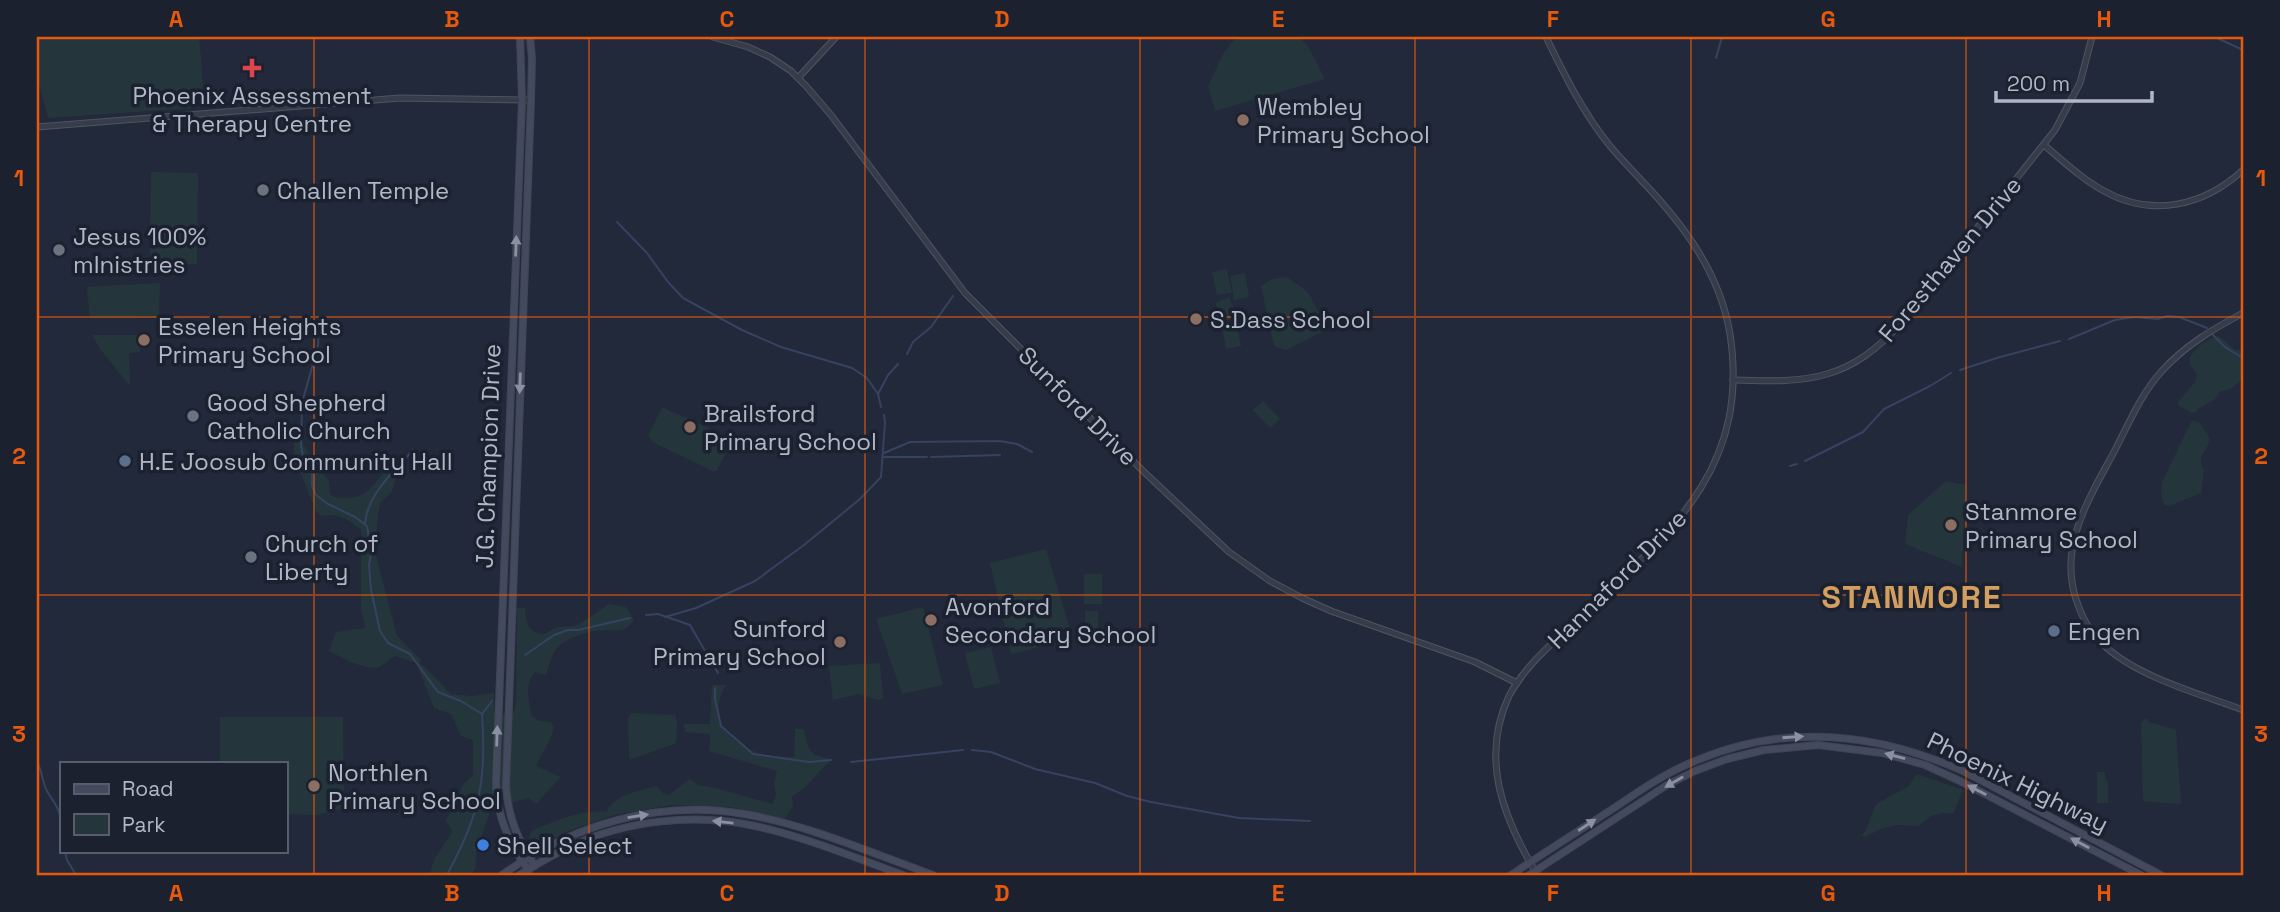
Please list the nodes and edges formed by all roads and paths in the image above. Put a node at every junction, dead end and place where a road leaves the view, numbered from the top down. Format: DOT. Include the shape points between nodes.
graph roads {
  1 [pos="520,37"];
  2 [pos="530,37"];
  3 [pos="713,37"];
  4 [pos="836,37"];
  5 [pos="1545,37"];
  6 [pos="2092,37"];
  7 [pos="798,78"];
  8 [pos="522,100"];
  9 [pos="531,100"];
  10 [pos="37,127"];
  11 [pos="2044,145"];
  12 [pos="2243,170"];
  13 [pos="2243,313"];
  14 [pos="1733,380"];
  15 [pos="1517,683"];
  16 [pos="2243,710"];
  17 [pos="520,841"];
  18 [pos="548,846"];
  19 [pos="529,857"];
  20 [pos="522,861"];
  21 [pos="1530,863"];
  22 [pos="532,868"];
  23 [pos="1532,873"];
  24 [pos="502,875"];
  25 [pos="519,875"];
  26 [pos="904,875"];
  27 [pos="933,875"];
  28 [pos="1511,875"];
  29 [pos="2141,875"];
  30 [pos="2161,875"];
  1 -- 8 [label="main road, J.G. Champion Drive"];
  2 -- 9 [label="main road, J.G. Champion Drive"];
  3 -- 7 [label="street, Sunford Drive" via="762,53"];
  4 -- 7 [label="street"];
  5 -- 14 [label="street, Hannaford Drive" via="1608,144 1671,213 1701,254 1727,319"];
  6 -- 11 [label="street, Foresthaven Drive" via="2074,96"];
  7 -- 15 [label="street, Sunford Drive" via="965,293 1229,552 1301,598 1475,662"];
  8 -- 9 [label="street"];
  8 -- 10 [label="street" via="408,97"];
  20 -- 8 [label="main road, J.G. Champion Drive, one-way" via="502,822 496,782"];
  9 -- 17 [label="main road, J.G. Champion Drive, one-way" via="506,786"];
  11 -- 12 [label="street" via="2108,193 2150,205 2203,198"];
  11 -- 14 [label="street, Foresthaven Drive" via="1904,320 1869,354 1813,379"];
  13 -- 16 [label="street" via="2191,344 2150,386 2081,515 2070,561 2081,613 2111,652 2141,671"];
  14 -- 15 [label="street, Hannaford Drive" via="1717,456 1695,500 1665,536 1545,650"];
  15 -- 21 [label="street, Hannaford Drive" via="1501,722 1496,775 1507,818"];
  17 -- 18 [label="main road" via="534,850"];
  17 -- 19 [label="main road, J.G. Champion Drive"];
  18 -- 19 [label="main road"];
  18 -- 27 [label="main road, one-way" via="628,817 708,810 783,823"];
  19 -- 20 [label="main road"];
  19 -- 22 [label="main road, J.G. Champion Drive"];
  20 -- 22 [label="main road, J.G. Champion Drive"];
  20 -- 24 [label="main road"];
  21 -- 23 [label="street, Hannaford Drive"];
  21 -- 28 [label="main road, Phoenix Highway"];
  21 -- 30 [label="main road, Phoenix Highway, one-way" via="1688,763 1766,741 1825,736 1885,744 1937,760"];
  22 -- 25 [label="main road"];
  26 -- 22 [label="main road, one-way" via="755,826 698,820 614,831 572,846"];
  29 -- 23 [label="main road, Phoenix Highway, one-way" via="1925,765 1882,753 1818,746 1748,754 1688,774"];
}
